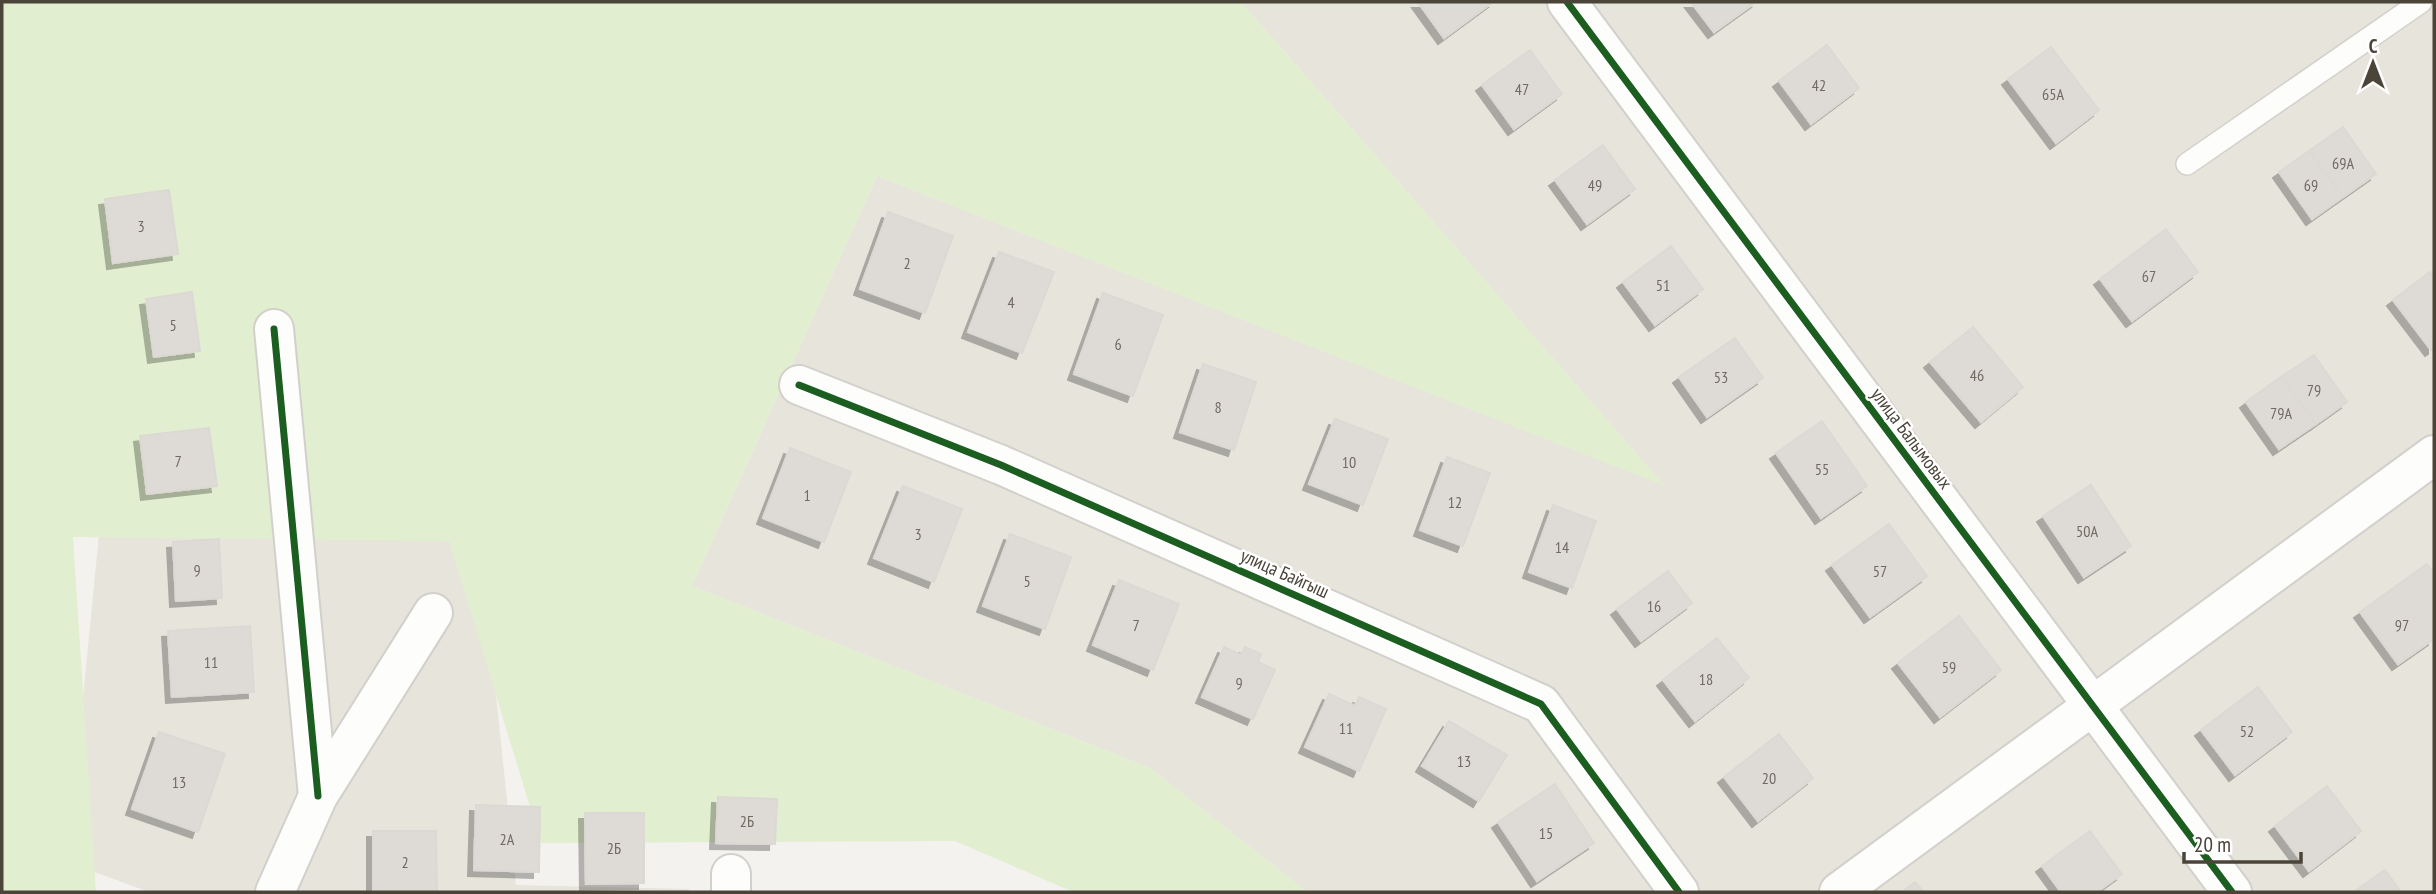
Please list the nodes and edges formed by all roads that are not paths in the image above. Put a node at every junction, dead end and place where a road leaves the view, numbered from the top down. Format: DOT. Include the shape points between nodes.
graph roads {
  1 [pos="1567,2"];
  2 [pos="2421,2"];
  3 [pos="2187,164"];
  4 [pos="274,328"];
  5 [pos="799,385"];
  6 [pos="2434,455"];
  7 [pos="433,613"];
  8 [pos="2092,706"];
  9 [pos="318,796"];
  10 [pos="275,892"];
  11 [pos="1679,892"];
  12 [pos="1839,892"];
  13 [pos="2232,892"];
  1 -- 8 [label="street, улица Балымовых"];
  2 -- 3 [label="lane"];
  4 -- 9 [label="street"];
  5 -- 11 [label="street, улица Байгыш" via="1001,465 1541,704"];
  6 -- 8 [label="street"];
  7 -- 9 [label="street"];
  8 -- 12 [label="street"];
  8 -- 13 [label="street, улица Балымовых"];
  9 -- 10 [label="street"];
}
